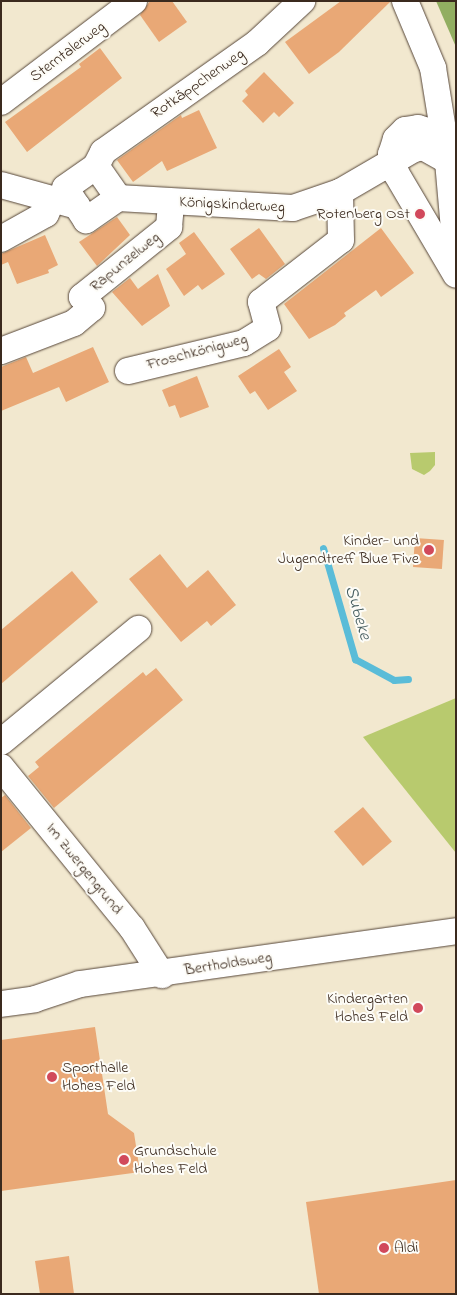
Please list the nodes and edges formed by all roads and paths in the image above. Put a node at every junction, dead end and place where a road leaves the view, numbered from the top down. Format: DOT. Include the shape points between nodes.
graph roads {
  1 [pos="134,1"];
  2 [pos="302,1"];
  3 [pos="406,1"];
  4 [pos="1,102"];
  5 [pos="393,161"];
  6 [pos="448,161"];
  7 [pos="96,166"];
  8 [pos="1,185"];
  9 [pos="340,192"];
  10 [pos="118,198"];
  11 [pos="52,200"];
  12 [pos="171,202"];
  13 [pos="77,206"];
  14 [pos="1,239"];
  15 [pos="456,254"];
  16 [pos="456,275"];
  17 [pos="1,351"];
  18 [pos="128,371"];
  19 [pos="138,629"];
  20 [pos="1,742"];
  21 [pos="1,767"];
  22 [pos="456,931"];
  23 [pos="162,974"];
  24 [pos="1,1004"];
  1 -- 4 [label="street, Sterntalerweg"];
  2 -- 7 [label="street, Rotkäppchenweg" via="257,43 103,152"];
  3 -- 6 [label="street" via="433,68"];
  5 -- 6 [label="street" via="391,154 396,139 405,130 418,128 434,133"];
  5 -- 9 [label="street, Königskinderweg"];
  5 -- 16 [label="street" via="396,173"];
  6 -- 15 [label="street"];
  7 -- 10 [label="street"];
  7 -- 13 [label="street" via="65,188"];
  8 -- 11 [label="street"];
  9 -- 12 [label="street, Königskinderweg" via="293,208"];
  9 -- 18 [label="street, Froschkönigweg" via="341,240 261,302 268,328 244,343"];
  10 -- 12 [label="street, Königskinderweg"];
  10 -- 13 [label="street" via="86,220"];
  11 -- 13 [label="street"];
  11 -- 14 [label="street" via="46,214"];
  12 -- 17 [label="street, Rapunzelweg" via="168,227 82,297 92,308 74,323"];
  19 -- 20 [label="street"];
  21 -- 23 [label="street, Im Zwergengrund" via="132,928"];
  22 -- 23 [label="street, Bertholdsweg"];
  23 -- 24 [label="street, Bertholdsweg" via="80,984 35,999"];
}
